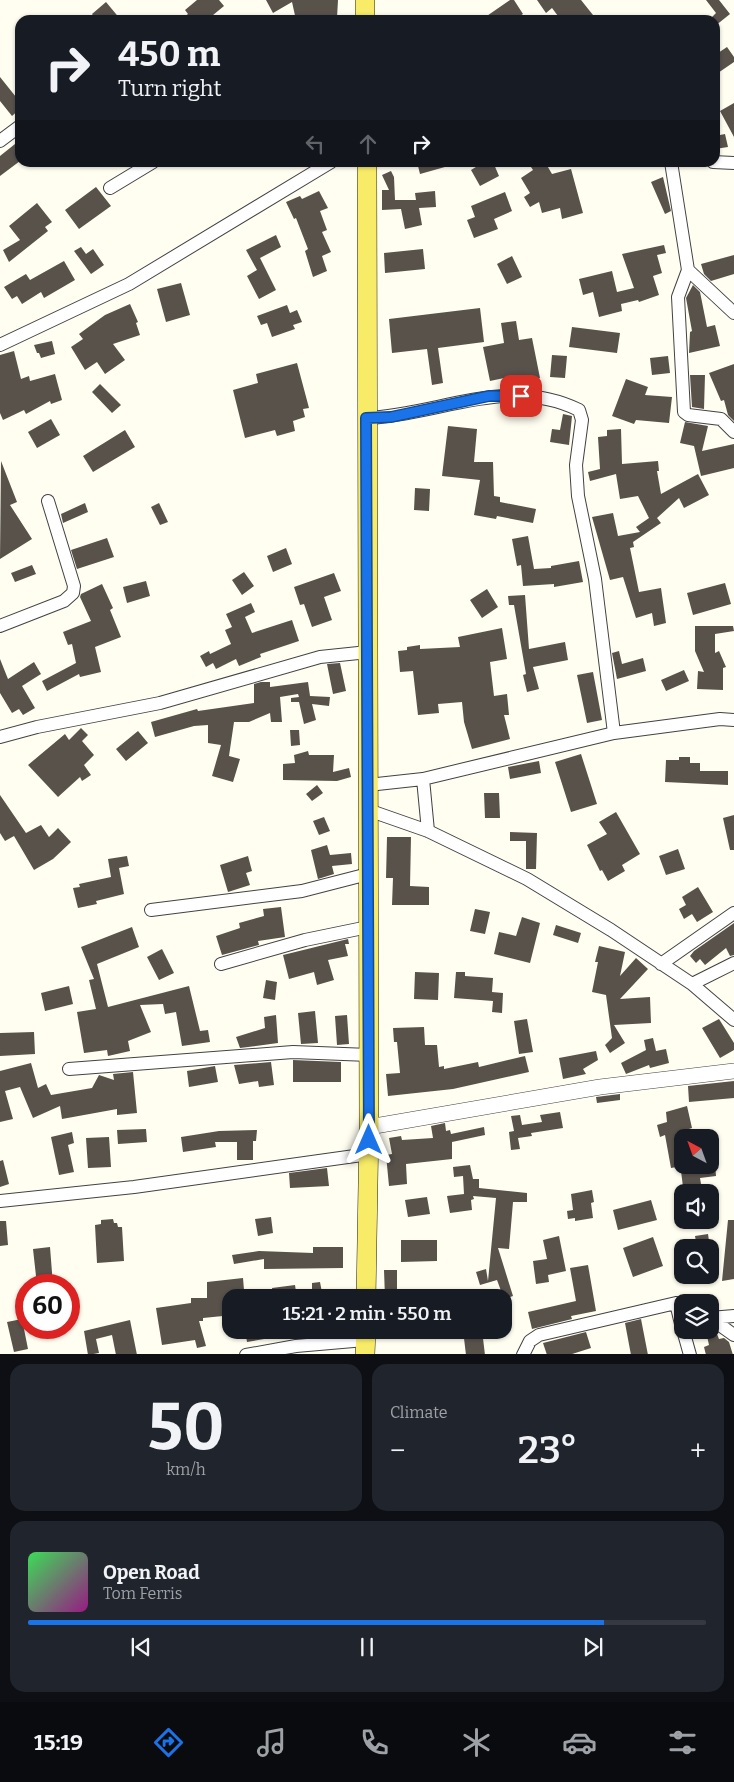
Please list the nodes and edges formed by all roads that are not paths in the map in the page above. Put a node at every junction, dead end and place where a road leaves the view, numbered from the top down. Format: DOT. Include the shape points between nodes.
graph roads {
  1 [pos="365,0"];
  2 [pos="365,15"];
  3 [pos="15,130"];
  4 [pos="0,141"];
  5 [pos="720,163"];
  6 [pos="734,164"];
  7 [pos="145,167"];
  8 [pos="323,167"];
  9 [pos="367,167"];
  10 [pos="672,167"];
  11 [pos="110,188"];
  12 [pos="688,270"];
  13 [pos="734,313"];
  14 [pos="0,345"];
  15 [pos="366,418"];
  16 [pos="734,432"];
  17 [pos="48,501"];
  18 [pos="0,626"];
  19 [pos="368,652"];
  20 [pos="734,720"];
  21 [pos="614,733"];
  22 [pos="0,737"];
  23 [pos="423,779"];
  24 [pos="368,784"];
  25 [pos="368,810"];
  26 [pos="428,831"];
  27 [pos="368,874"];
  28 [pos="151,910"];
  29 [pos="734,912"];
  30 [pos="368,927"];
  31 [pos="734,963"];
  32 [pos="221,964"];
  33 [pos="662,964"];
  34 [pos="692,984"];
  35 [pos="734,1020"];
  36 [pos="369,1054"];
  37 [pos="69,1069"];
  38 [pos="734,1071"];
  39 [pos="369,1127"];
  40 [pos="369,1154"];
  41 [pos="0,1201"];
  42 [pos="366,1289"];
  43 [pos="674,1305"];
  44 [pos="734,1316"];
  45 [pos="719,1317"];
  46 [pos="719,1324"];
  47 [pos="734,1334"];
  48 [pos="686,1339"];
  49 [pos="365,1341"];
  50 [pos="246,1354"];
  51 [pos="523,1354"];
  52 [pos="690,1354"];
  1 -- 2 [label="main road"];
  3 -- 4 [label="street"];
  5 -- 6 [label="street"];
  7 -- 11 [label="street"];
  8 -- 14 [label="street" via="129,284"];
  9 -- 15 [label="main road"];
  10 -- 12 [label="street"];
  12 -- 13 [label="street"];
  12 -- 16 [label="street" via="678,297 684,412 721,420"];
  15 -- 19 [label="main road"];
  15 -- 21 [label="street" via="391,417 489,396 537,395 579,410 582,420 576,465 578,496 594,579"];
  17 -- 18 [label="street" via="74,593 64,601"];
  19 -- 22 [label="street" via="320,657 160,703"];
  19 -- 24 [label="main road"];
  20 -- 21 [label="street" via="720,719"];
  21 -- 23 [label="street"];
  23 -- 24 [label="street"];
  23 -- 26 [label="street"];
  24 -- 25 [label="main road"];
  25 -- 26 [label="street"];
  25 -- 27 [label="main road"];
  26 -- 33 [label="street" via="527,879"];
  27 -- 28 [label="street" via="302,891"];
  27 -- 30 [label="main road"];
  29 -- 33 [label="street"];
  30 -- 32 [label="street" via="305,940"];
  30 -- 36 [label="main road"];
  31 -- 34 [label="street"];
  33 -- 34 [label="street"];
  34 -- 35 [label="street"];
  36 -- 37 [label="street" via="292,1052"];
  36 -- 39 [label="main road"];
  38 -- 39 [label="street" via="600,1088"];
  39 -- 40 [label="main road"];
  40 -- 41 [label="street" via="134,1187"];
  40 -- 42 [label="main road"];
  43 -- 51 [label="street" via="539,1335 530,1341"];
  44 -- 45 [label="street"];
  46 -- 47 [label="street"];
  48 -- 52 [label="street"];
  49 -- 50 [label="street" via="296,1346"];
}
